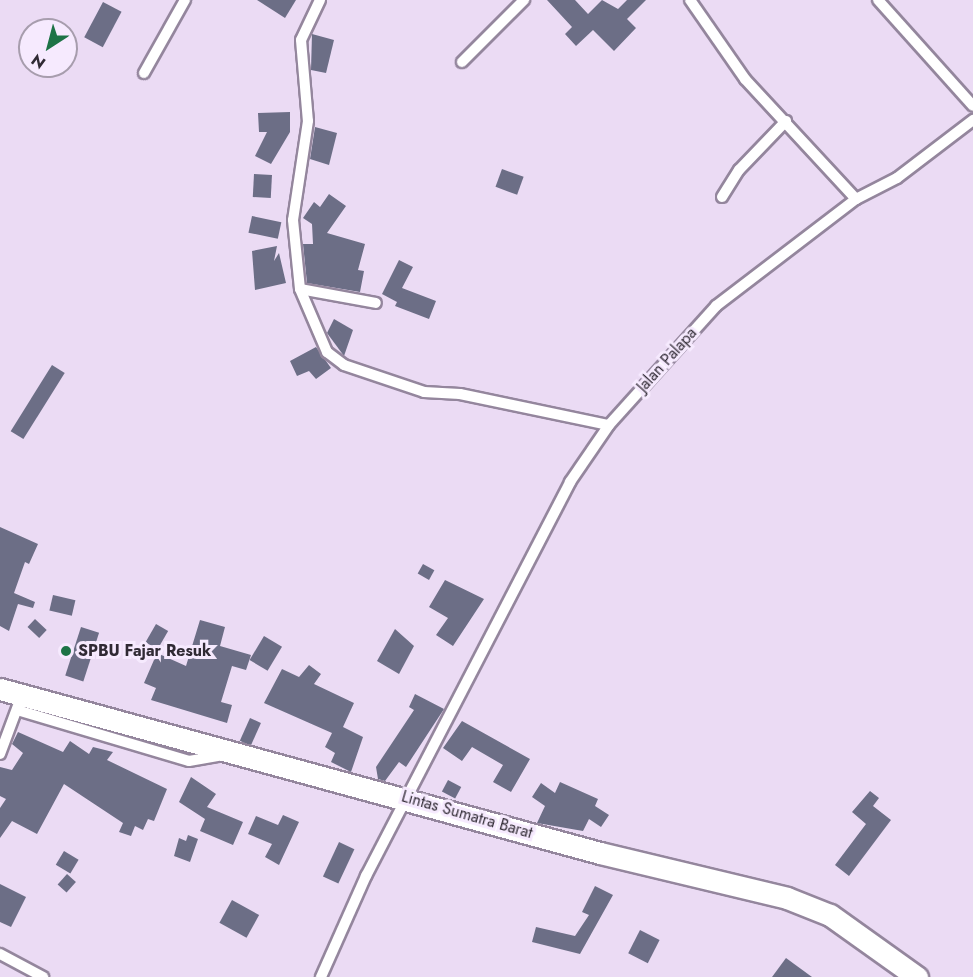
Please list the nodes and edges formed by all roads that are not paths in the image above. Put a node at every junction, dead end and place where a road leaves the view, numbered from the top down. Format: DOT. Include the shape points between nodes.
graph roads {
  1 [pos="185,0"];
  2 [pos="320,0"];
  3 [pos="524,0"];
  4 [pos="690,0"];
  5 [pos="878,0"];
  6 [pos="462,62"];
  7 [pos="144,73"];
  8 [pos="973,106"];
  9 [pos="973,120"];
  10 [pos="786,121"];
  11 [pos="722,197"];
  12 [pos="856,199"];
  13 [pos="300,289"];
  14 [pos="376,303"];
  15 [pos="609,425"];
  16 [pos="0,689"];
  17 [pos="19,704"];
  18 [pos="0,754"];
  19 [pos="407,797"];
  20 [pos="0,954"];
  21 [pos="43,977"];
  22 [pos="321,977"];
  23 [pos="917,977"];
  1 -- 7 [label="street"];
  2 -- 13 [label="street" via="301,40 308,122 293,220"];
  3 -- 6 [label="street"];
  4 -- 10 [label="street" via="746,79"];
  5 -- 8 [label="street"];
  9 -- 12 [label="street, Jalan Palapa" via="897,178"];
  10 -- 11 [label="street" via="739,170"];
  10 -- 12 [label="street"];
  12 -- 15 [label="street, Jalan Palapa" via="716,306"];
  13 -- 14 [label="street"];
  13 -- 15 [label="street" via="327,352 344,365 424,392 460,394"];
  15 -- 19 [label="street, Jalan Palapa" via="570,482"];
  16 -- 17 [label="highway, Lintas Sumatra Barat"];
  17 -- 18 [label="street"];
  17 -- 19 [label="highway, Lintas Sumatra Barat" via="236,751"];
  19 -- 22 [label="street, Jalan Palapa"];
  19 -- 23 [label="highway, Lintas Sumatra Barat" via="600,853 787,898 830,915"];
  20 -- 21 [label="street"];
}
